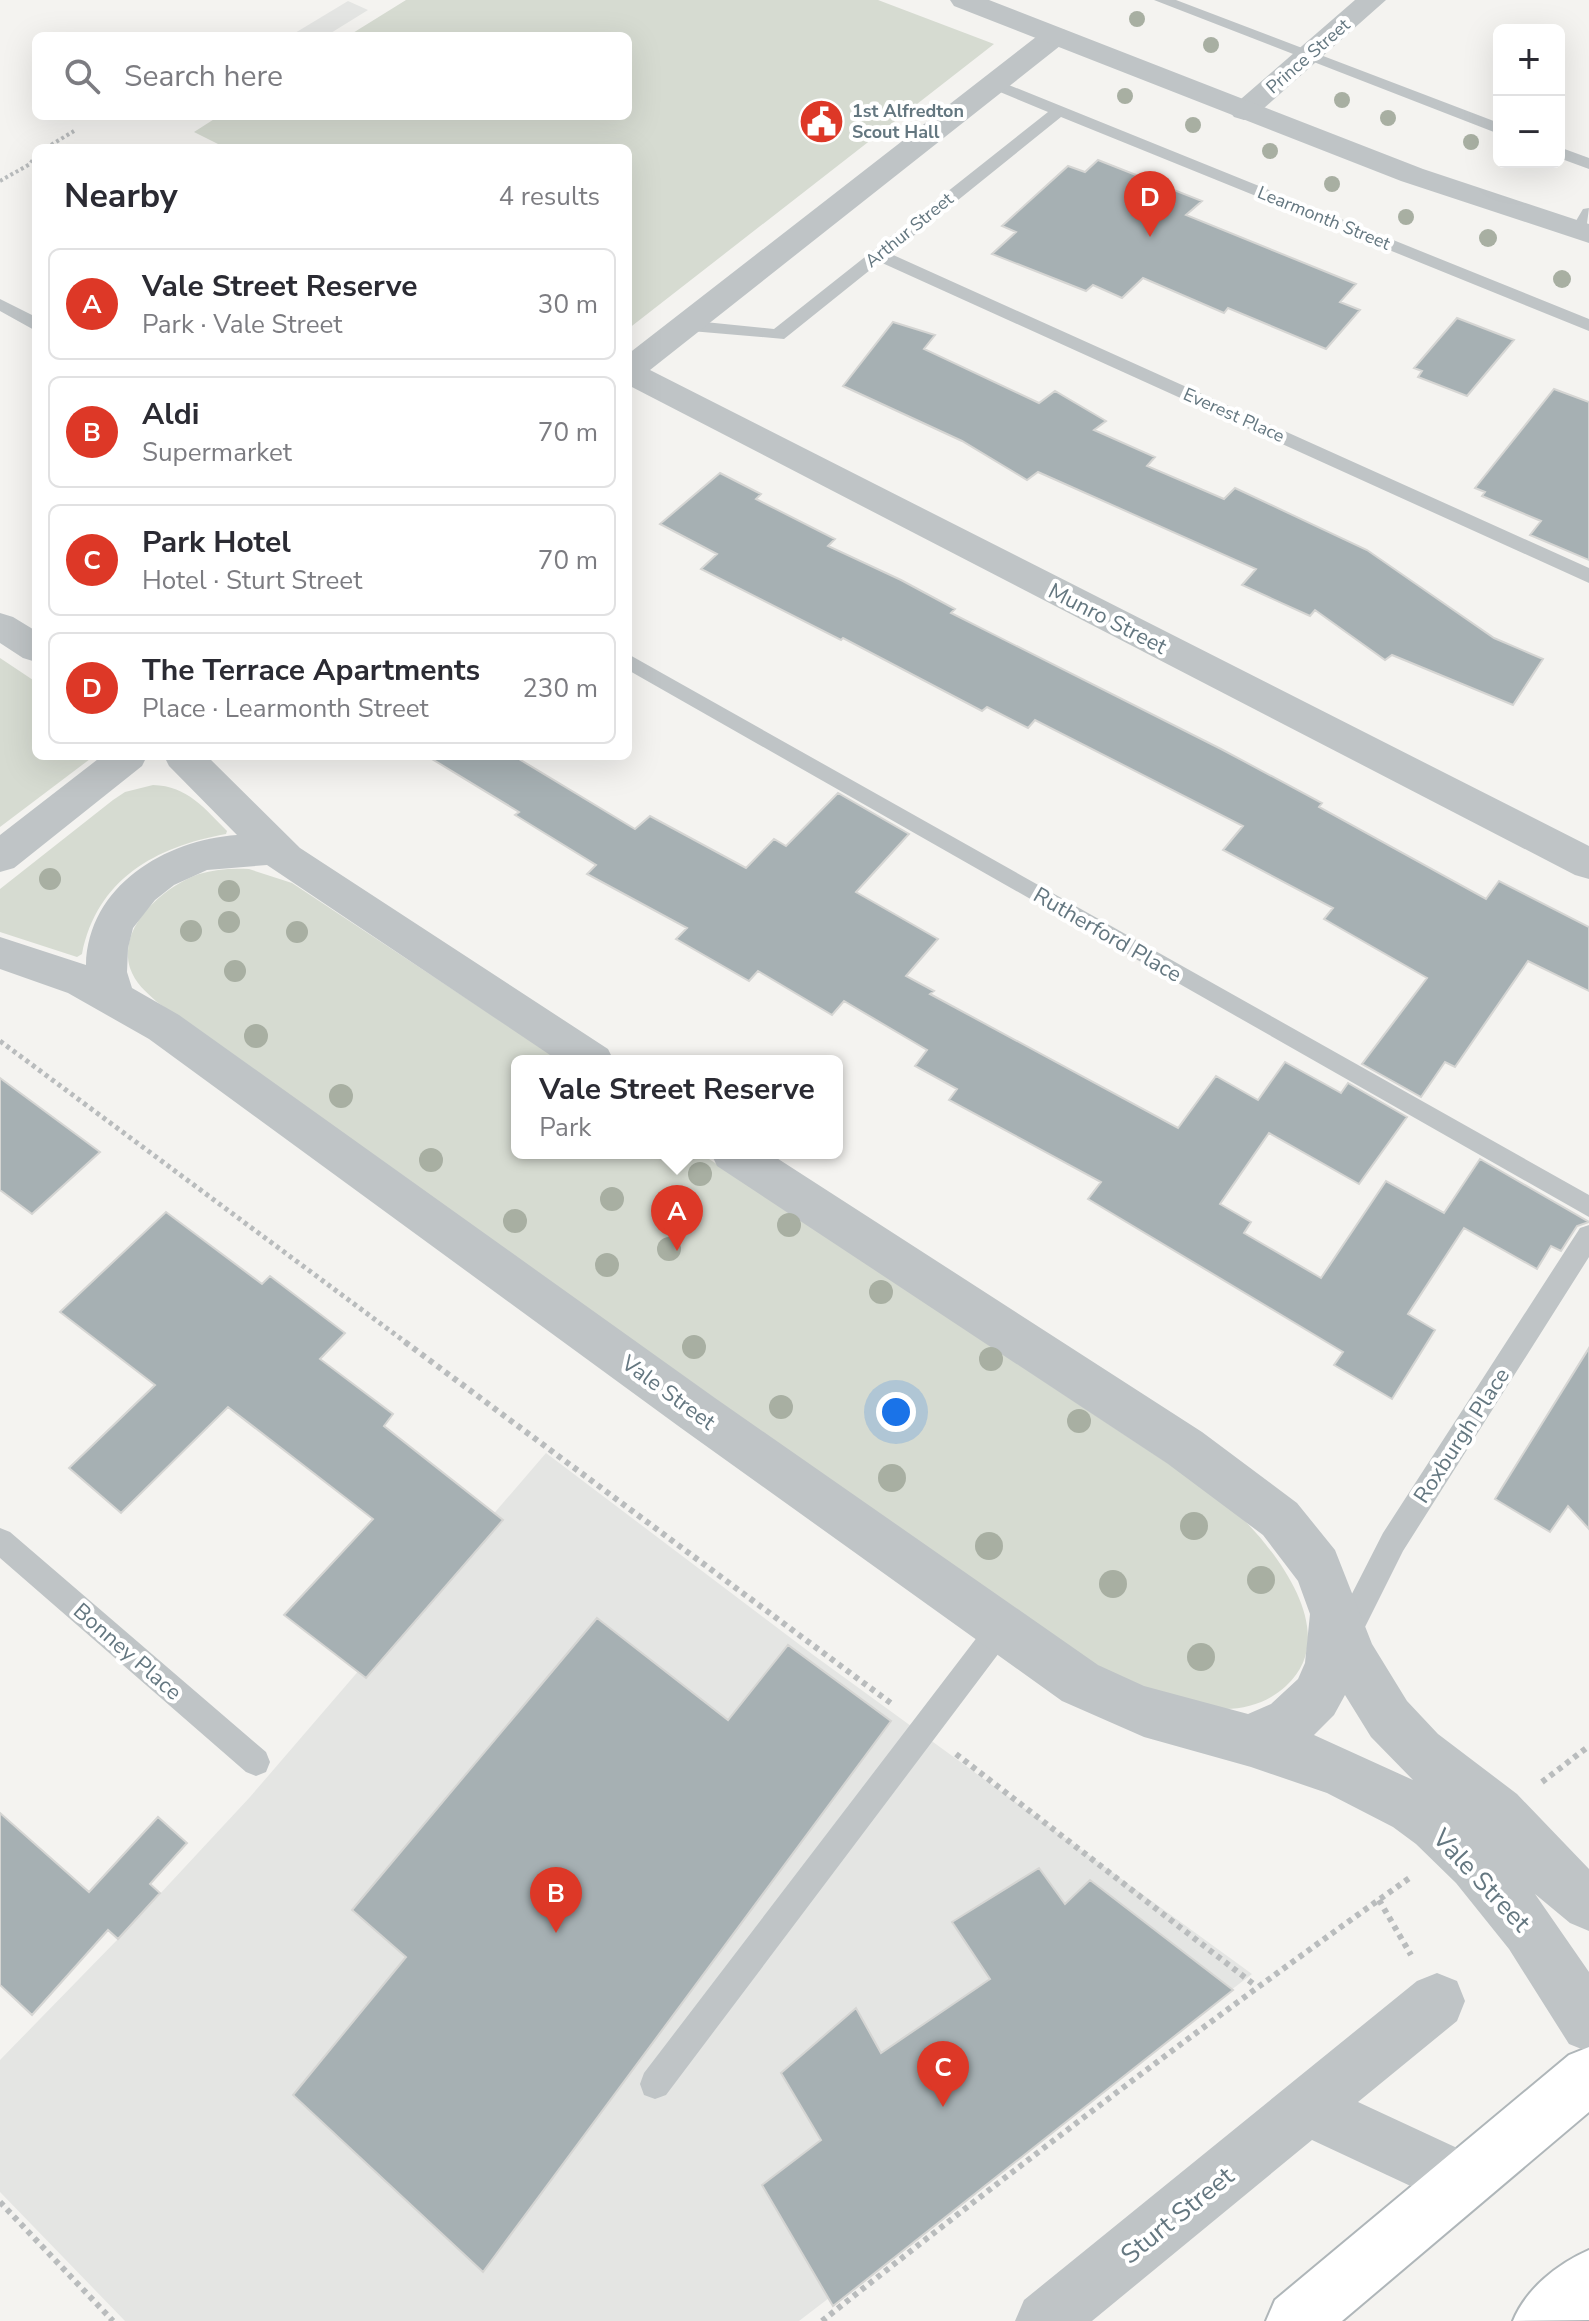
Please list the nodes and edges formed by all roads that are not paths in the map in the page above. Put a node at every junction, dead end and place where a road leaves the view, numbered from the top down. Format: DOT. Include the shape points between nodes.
graph roads {
  1 [pos="964,0"];
  2 [pos="1162,0"];
  3 [pos="1372,0"];
  4 [pos="1055,36"];
  5 [pos="1309,56"];
  6 [pos="994,84"];
  7 [pos="1059,111"];
  8 [pos="1244,111"];
  9 [pos="1493,127"];
  10 [pos="1565,154"];
  11 [pos="1589,164"];
  12 [pos="1412,175"];
  13 [pos="1585,226"];
  14 [pos="879,255"];
  15 [pos="1589,262"];
  16 [pos="0,304"];
  17 [pos="32,323"];
  18 [pos="1589,325"];
  19 [pos="685,326"];
  20 [pos="632,368"];
  21 [pos="632,373"];
  22 [pos="1589,576"];
  23 [pos="0,626"];
  24 [pos="32,646"];
  25 [pos="632,663"];
  26 [pos="123,760"];
  27 [pos="187,760"];
  28 [pos="277,850"];
  29 [pos="0,857"];
  30 [pos="1589,864"];
  31 [pos="0,953"];
  32 [pos="113,996"];
  33 [pos="584,1055"];
  34 [pos="742,1159"];
  35 [pos="1589,1207"];
  36 [pos="1589,1236"];
  37 [pos="0,1541"];
  38 [pos="1338,1624"];
  39 [pos="1001,1628"];
  40 [pos="1249,1740"];
  41 [pos="256,1762"];
  42 [pos="1589,1904"];
  43 [pos="1437,2001"];
  44 [pos="1589,2024"];
  45 [pos="1589,2075"];
  46 [pos="655,2084"];
  47 [pos="1309,2108"];
  48 [pos="1462,2181"];
  49 [pos="1589,2280"];
  50 [pos="1045,2321"];
  51 [pos="1296,2321"];
  52 [pos="1543,2321"];
  1 -- 4 [label="street"];
  2 -- 5 [label="lane"];
  3 -- 5 [label="street, Prince Street"];
  4 -- 6 [label="street"];
  4 -- 8 [label="street"];
  5 -- 8 [label="street, Prince Street"];
  5 -- 9 [label="lane"];
  6 -- 7 [label="lane"];
  6 -- 19 [label="street"];
  7 -- 14 [label="lane, Arthur Street"];
  7 -- 18 [label="lane, Learmonth Street"];
  8 -- 12 [label="street"];
  10 -- 11 [label="lane"];
  12 -- 13 [label="street"];
  12 -- 15 [label="street"];
  14 -- 19 [label="lane, Arthur Street" via="778,335"];
  14 -- 22 [label="lane, Everest Place"];
  16 -- 17 [label="lane"];
  19 -- 20 [label="street"];
  21 -- 30 [label="street, Munro Street"];
  23 -- 24 [label="street"];
  25 -- 35 [label="lane, Rutherford Place"];
  26 -- 29 [label="street"];
  27 -- 28 [label="street"];
  28 -- 32 [label="street" via="204,855 177,864 138,890 119,912 107,941 107,979"];
  28 -- 33 [label="street"];
  31 -- 32 [label="street, Vale Street" via="68,974"];
  32 -- 39 [label="street, Vale Street" via="195,1049"];
  34 -- 38 [label="street" via="1245,1491 1302,1545 1317,1567"];
  36 -- 38 [label="lane, Roxburgh Place" via="1371,1581"];
  37 -- 41 [label="lane, Bonney Place"];
  38 -- 40 [label="street" via="1330,1669 1316,1696 1297,1720"];
  38 -- 42 [label="street" via="1363,1680 1389,1719 1420,1752 1498,1813 1554,1875"];
  39 -- 40 [label="street, Vale Street" via="1080,1683 1124,1706"];
  39 -- 46 [label="lane"];
  40 -- 44 [label="street, Vale Street" via="1375,1789 1455,1843 1526,1926"];
  43 -- 47 [label="street, Sturt Street"];
  45 -- 48 [label="main road"];
  47 -- 48 [label="street"];
  47 -- 50 [label="street, Sturt Street"];
  48 -- 51 [label="main road"];
  49 -- 52 [label="main road"];
}
